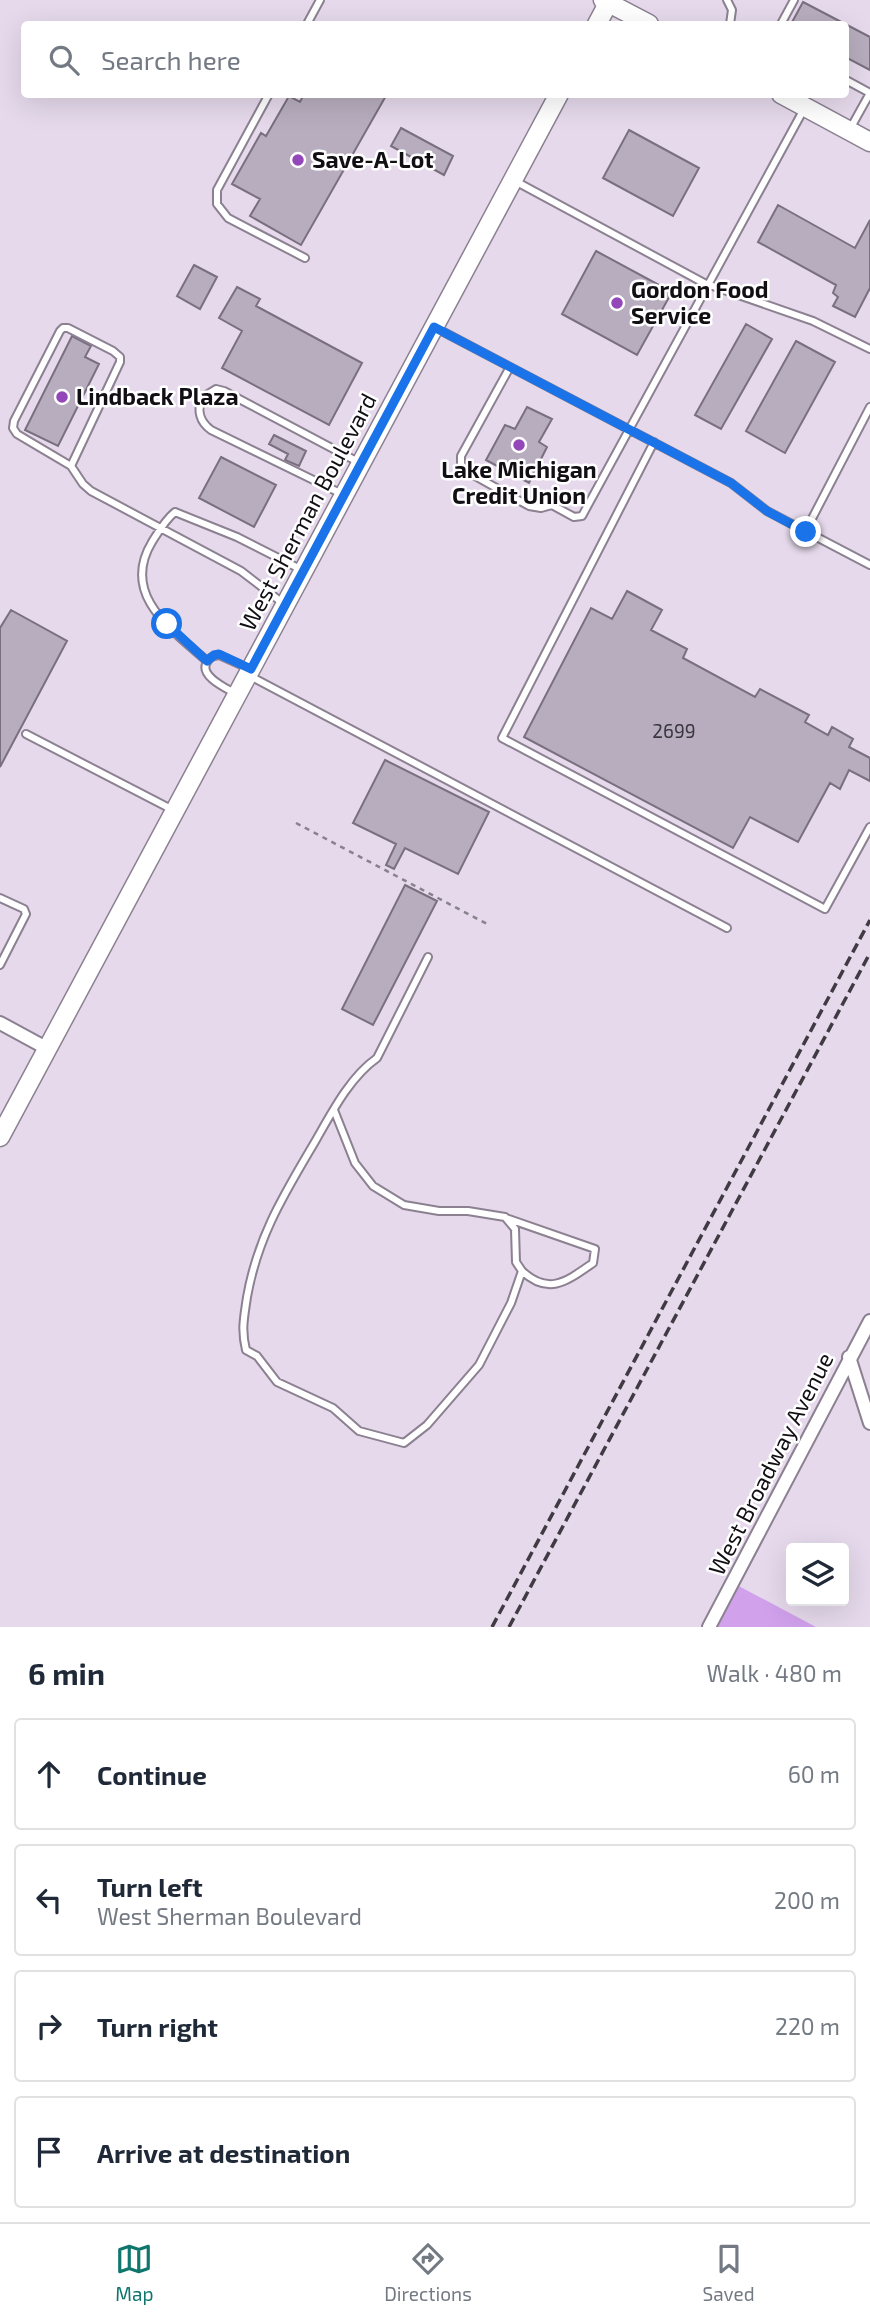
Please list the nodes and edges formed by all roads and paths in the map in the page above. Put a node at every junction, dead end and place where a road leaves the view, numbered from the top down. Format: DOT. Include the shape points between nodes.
graph roads {
  1 [pos="320,0"];
  2 [pos="727,0"];
  3 [pos="794,0"];
  4 [pos="607,1"];
  5 [pos="309,21"];
  6 [pos="598,21"];
  7 [pos="644,21"];
  8 [pos="730,21"];
  9 [pos="783,21"];
  10 [pos="849,82"];
  11 [pos="870,93"];
  12 [pos="267,98"];
  13 [pos="557,98"];
  14 [pos="788,98"];
  15 [pos="805,107"];
  16 [pos="849,131"];
  17 [pos="870,142"];
  18 [pos="513,180"];
  19 [pos="305,258"];
  20 [pos="709,285"];
  21 [pos="434,327"];
  22 [pos="870,349"];
  23 [pos="510,367"];
  24 [pos="870,407"];
  25 [pos="868,418"];
  26 [pos="630,430"];
  27 [pos="654,442"];
  28 [pos="361,464"];
  29 [pos="71,466"];
  30 [pos="344,495"];
  31 [pos="160,528"];
  32 [pos="806,532"];
  33 [pos="870,565"];
  34 [pos="304,571"];
  35 [pos="285,605"];
  36 [pos="207,661"];
  37 [pos="249,672"];
  38 [pos="237,695"];
  39 [pos="26,734"];
  40 [pos="175,811"];
  41 [pos="296,823"];
  42 [pos="870,827"];
  43 [pos="0,898"];
  44 [pos="489,925"];
  45 [pos="727,928"];
  46 [pos="428,957"];
  47 [pos="0,965"];
  48 [pos="0,1023"];
  49 [pos="48,1049"];
  50 [pos="334,1110"];
  51 [pos="0,1137"];
  52 [pos="505,1217"];
  53 [pos="522,1271"];
  54 [pos="870,1321"];
  55 [pos="849,1357"];
  56 [pos="870,1423"];
  57 [pos="709,1627"];
  1 -- 5 [label="lane"];
  2 -- 8 [label="lane"];
  3 -- 9 [label="lane"];
  4 -- 6 [label="main road"];
  4 -- 7 [label="main road"];
  10 -- 11 [label="lane"];
  11 -- 16 [label="lane"];
  12 -- 19 [label="lane" via="217,190 217,204 228,218"];
  13 -- 18 [label="main road, West Sherman Boulevard"];
  14 -- 15 [label="main road"];
  15 -- 16 [label="main road"];
  15 -- 20 [label="lane"];
  16 -- 17 [label="main road"];
  18 -- 20 [label="lane"];
  18 -- 21 [label="main road, West Sherman Boulevard"];
  20 -- 22 [label="lane" via="813,321"];
  20 -- 26 [label="lane"];
  21 -- 23 [label="lane"];
  21 -- 28 [label="main road, West Sherman Boulevard"];
  23 -- 26 [label="lane"];
  23 -- 26 [label="lane" via="461,456 461,464 529,506 552,505 574,517 582,516"];
  24 -- 25 [label="lane"];
  25 -- 32 [label="lane"];
  26 -- 27 [label="lane"];
  27 -- 32 [label="lane" via="731,483 767,511"];
  27 -- 42 [label="lane" via="502,738 825,909"];
  28 -- 30 [label="main road, West Sherman Boulevard"];
  28 -- 30 [label="lane" via="224,391 216,389 203,397 201,420 211,430"];
  29 -- 29 [label="lane" via="30,444 13,428 60,331 68,328 120,357"];
  29 -- 31 [label="lane" via="91,491"];
  30 -- 34 [label="main road, West Sherman Boulevard"];
  31 -- 34 [label="lane" via="175,512"];
  31 -- 35 [label="lane" via="242,572"];
  31 -- 36 [label="lane" via="143,563 145,593 152,608"];
  32 -- 33 [label="lane"];
  34 -- 35 [label="main road, West Sherman Boulevard"];
  35 -- 37 [label="main road, West Sherman Boulevard"];
  36 -- 37 [label="lane" via="219,654"];
  36 -- 38 [label="lane" via="205,671"];
  37 -- 38 [label="main road, West Sherman Boulevard"];
  37 -- 45 [label="lane"];
  38 -- 40 [label="main road, West Sherman Boulevard"];
  39 -- 40 [label="lane"];
  40 -- 49 [label="main road, West Sherman Boulevard"];
  41 -- 44 [label="path"];
  43 -- 47 [label="lane" via="26,914"];
  46 -- 50 [label="lane" via="377,1058"];
  48 -- 49 [label="street"];
  49 -- 51 [label="main road, West Sherman Boulevard"];
  50 -- 52 [label="lane" via="355,1163 373,1186 404,1205"];
  50 -- 53 [label="lane" via="267,1227 252,1273 241,1331 246,1350 257,1356 277,1382 333,1408 359,1431 404,1443 427,1425 479,1366"];
  52 -- 53 [label="lane" via="515,1229 516,1262"];
  52 -- 53 [label="lane" via="595,1249 593,1264 567,1281 549,1286"];
  54 -- 55 [label="street, West Broadway Avenue"];
  55 -- 56 [label="street"];
  55 -- 57 [label="street, West Broadway Avenue"];
}
